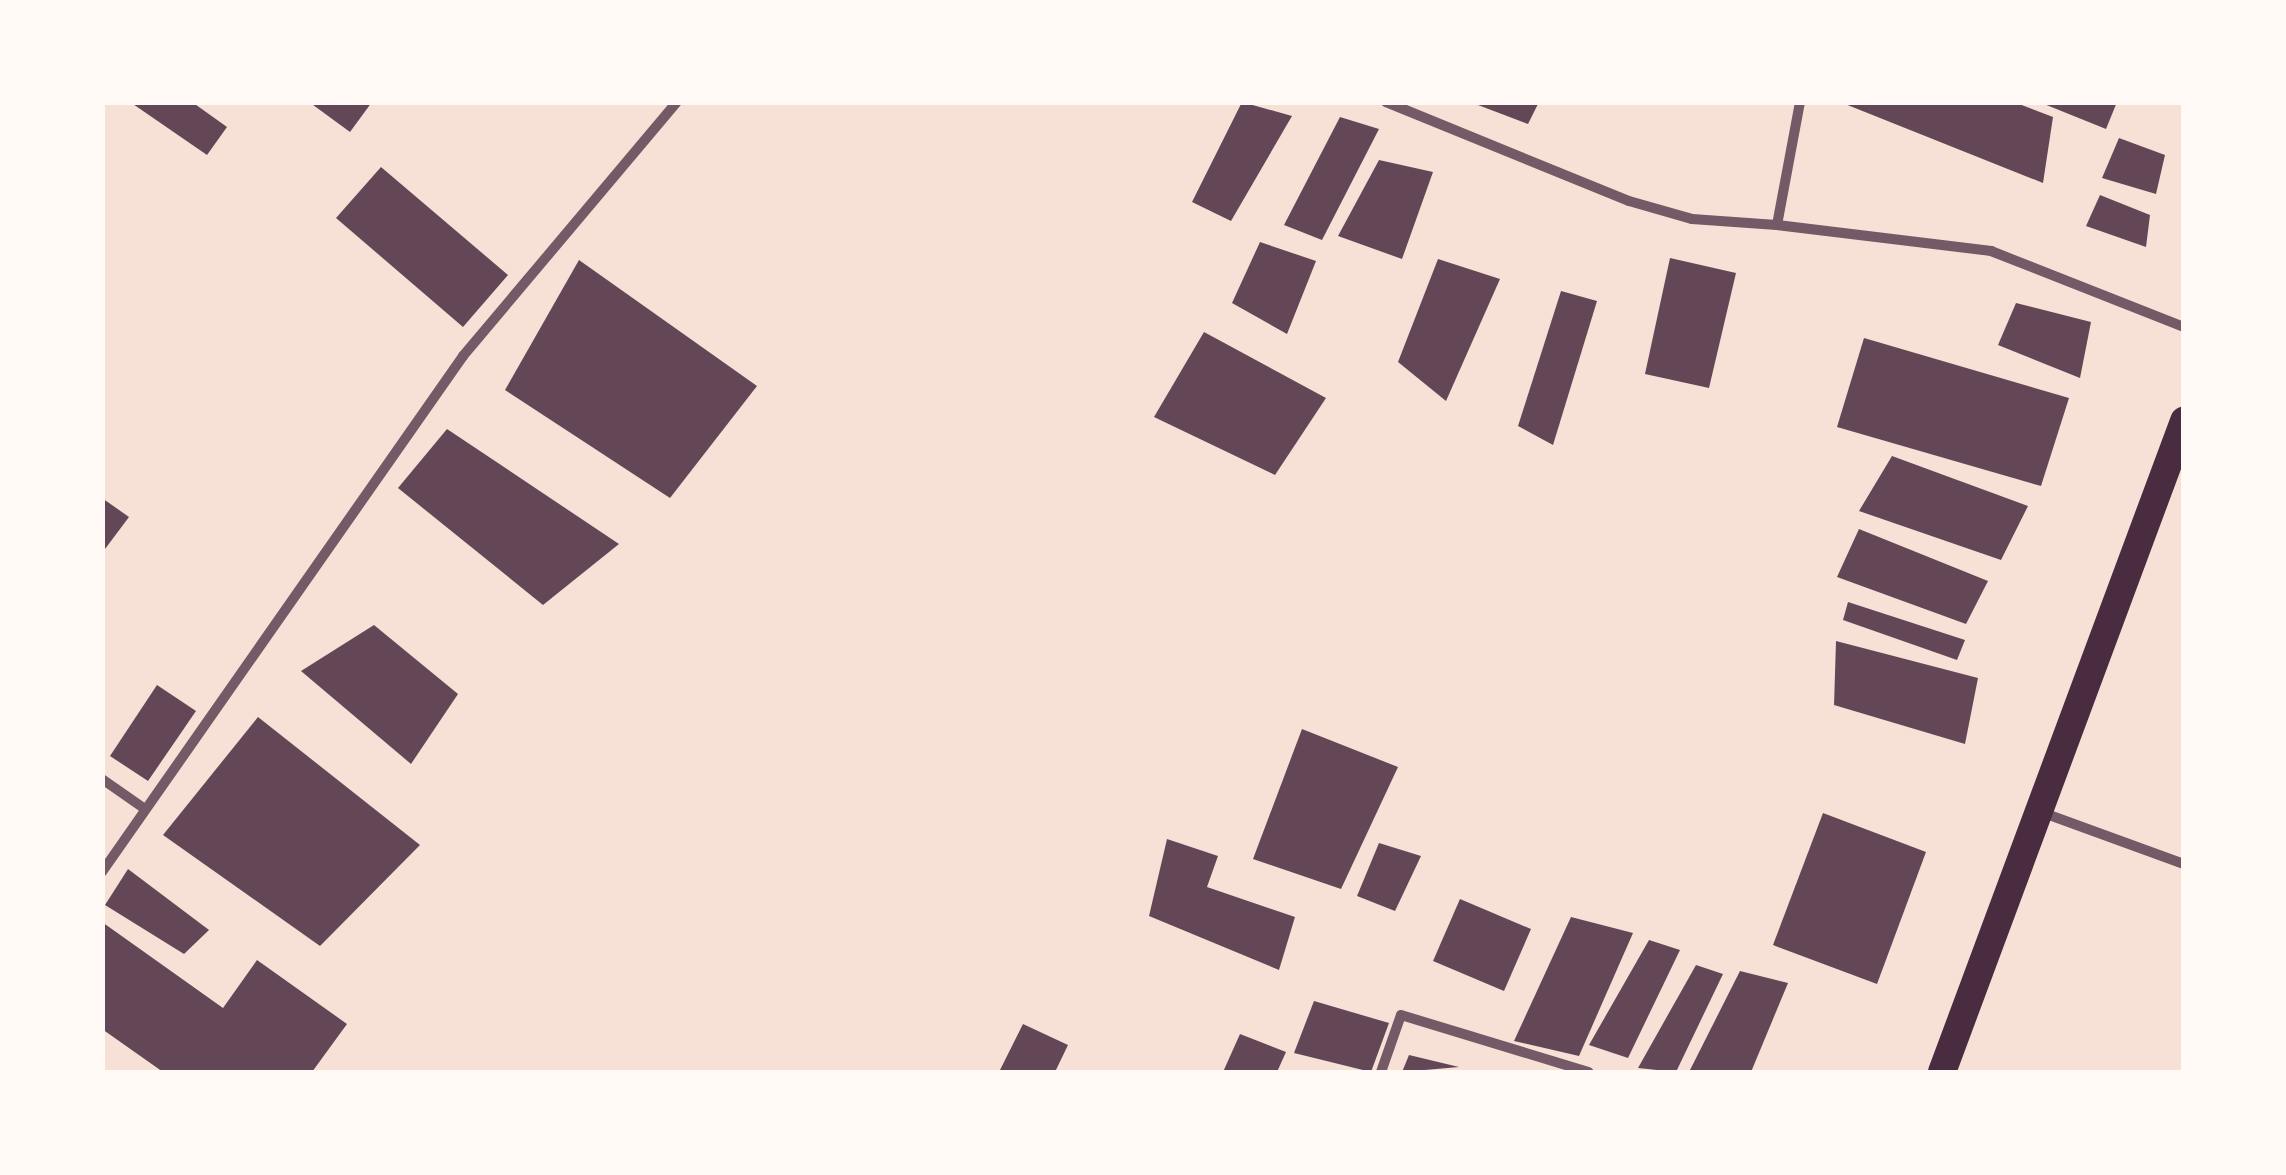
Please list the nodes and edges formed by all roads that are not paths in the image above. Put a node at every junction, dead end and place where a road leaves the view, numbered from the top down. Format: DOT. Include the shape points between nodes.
graph roads {
  1 [pos="677,102"];
  2 [pos="1386,102"];
  3 [pos="1800,102"];
  4 [pos="1778,225"];
  5 [pos="2184,327"];
  6 [pos="2184,420"];
  7 [pos="102,778"];
  8 [pos="145,808"];
  9 [pos="2040,812"];
  10 [pos="2184,864"];
  11 [pos="102,872"];
  12 [pos="1381,1072"];
  13 [pos="1590,1072"];
  14 [pos="1942,1072"];
  1 -- 8 [label="street" via="463,356"];
  2 -- 4 [label="street" via="1629,201 1692,219"];
  3 -- 4 [label="street"];
  4 -- 5 [label="street" via="1987,250"];
  6 -- 9 [label="highway"];
  7 -- 8 [label="street"];
  8 -- 11 [label="street"];
  9 -- 10 [label="street"];
  9 -- 14 [label="highway"];
  12 -- 13 [label="street" via="1401,1014"];
}
